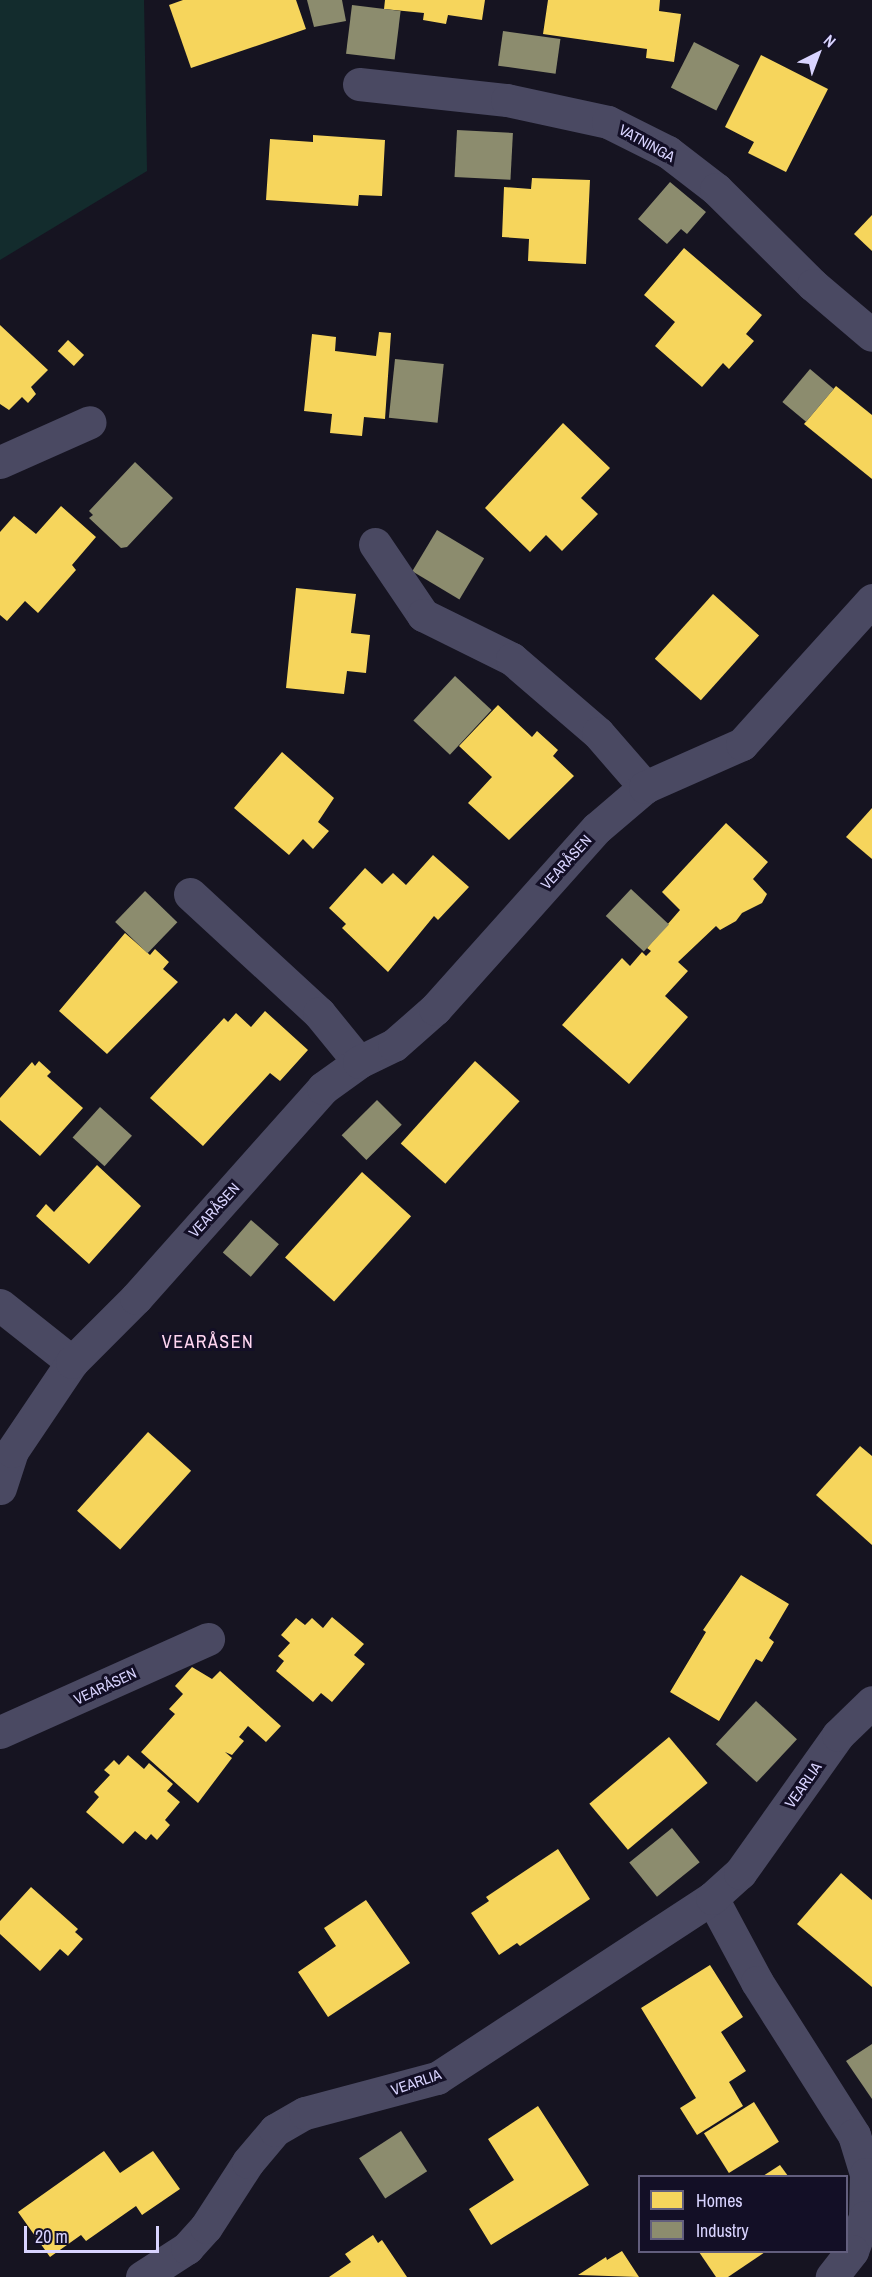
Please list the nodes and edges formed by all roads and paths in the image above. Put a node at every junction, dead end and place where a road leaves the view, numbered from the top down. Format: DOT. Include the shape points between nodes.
graph roads {
  1 [pos="359,84"];
  2 [pos="872,335"];
  3 [pos="90,422"];
  4 [pos="0,462"];
  5 [pos="375,544"];
  6 [pos="872,600"];
  7 [pos="645,787"];
  8 [pos="190,894"];
  9 [pos="358,1062"];
  10 [pos="0,1305"];
  11 [pos="72,1362"];
  12 [pos="0,1488"];
  13 [pos="208,1639"];
  14 [pos="872,1702"];
  15 [pos="0,1732"];
  16 [pos="712,1898"];
  17 [pos="142,2277"];
  18 [pos="832,2277"];
  1 -- 2 [label="street, VATNINGA" via="507,100 608,122 668,152 716,189 813,285"];
  3 -- 4 [label="street"];
  5 -- 7 [label="street" via="423,615 512,659 598,733"];
  6 -- 7 [label="street, VEARÅSEN" via="742,744"];
  7 -- 9 [label="street, VEARÅSEN" via="597,828 435,1009 394,1045"];
  8 -- 9 [label="street" via="319,1013"];
  9 -- 11 [label="street, VEARÅSEN" via="323,1088 136,1298"];
  10 -- 11 [label="street"];
  11 -- 12 [label="street, VEARÅSEN" via="12,1451"];
  13 -- 15 [label="street, VEARÅSEN"];
  14 -- 16 [label="street, VEARLIA" via="838,1735 740,1873"];
  16 -- 17 [label="street, VEARLIA" via="437,2078 305,2113 275,2130 248,2162 206,2227 187,2248"];
  16 -- 18 [label="street" via="757,1982 857,2145 866,2174 865,2217 852,2251"];
}
